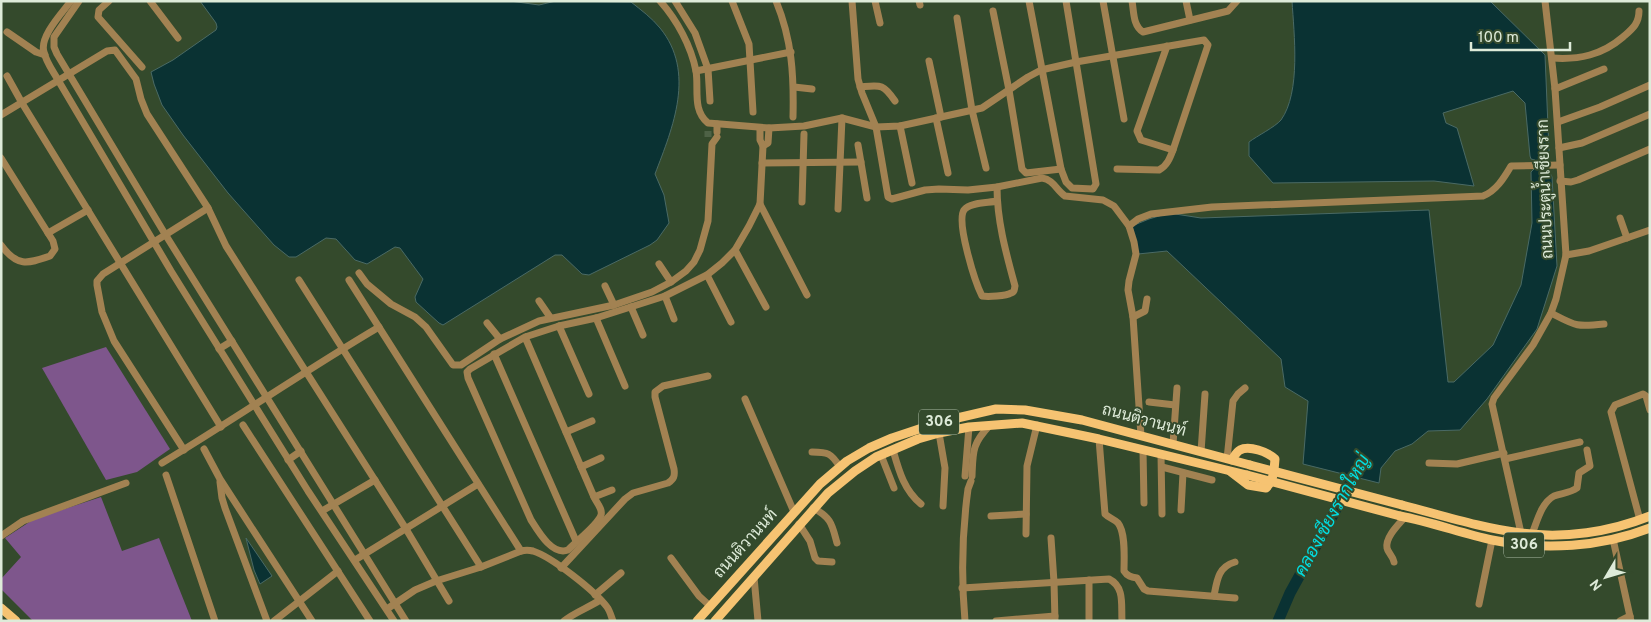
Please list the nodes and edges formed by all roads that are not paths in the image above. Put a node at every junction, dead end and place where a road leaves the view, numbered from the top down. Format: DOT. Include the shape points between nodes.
graph roads {
  1 [pos="71,1"];
  2 [pos="79,1"];
  3 [pos="109,1"];
  4 [pos="150,1"];
  5 [pos="660,1"];
  6 [pos="675,1"];
  7 [pos="732,1"];
  8 [pos="776,1"];
  9 [pos="852,1"];
  10 [pos="875,1"];
  11 [pos="1029,1"];
  12 [pos="1066,1"];
  13 [pos="1103,1"];
  14 [pos="1132,1"];
  15 [pos="1186,1"];
  16 [pos="1237,1"];
  17 [pos="1545,1"];
  18 [pos="992,11"];
  19 [pos="1639,11"];
  20 [pos="956,18"];
  21 [pos="1190,20"];
  22 [pos="880,23"];
  23 [pos="7,32"];
  24 [pos="178,38"];
  25 [pos="1167,46"];
  26 [pos="791,52"];
  27 [pos="44,55"];
  28 [pos="1113,55"];
  29 [pos="1552,58"];
  30 [pos="750,60"];
  31 [pos="929,61"];
  32 [pos="1076,62"];
  33 [pos="142,66"];
  34 [pos="708,69"];
  35 [pos="1604,69"];
  36 [pos="1041,70"];
  37 [pos="696,71"];
  38 [pos="69,73"];
  39 [pos="7,76"];
  40 [pos="58,80"];
  41 [pos="1650,85"];
  42 [pos="860,86"];
  43 [pos="794,87"];
  44 [pos="812,89"];
  45 [pos="1555,89"];
  46 [pos="1009,90"];
  47 [pos="710,101"];
  48 [pos="894,101"];
  49 [pos="22,103"];
  50 [pos="972,110"];
  51 [pos="753,112"];
  52 [pos="1650,114"];
  53 [pos="1,116"];
  54 [pos="793,117"];
  55 [pos="842,118"];
  56 [pos="938,118"];
  57 [pos="1124,119"];
  58 [pos="1558,122"];
  59 [pos="708,123"];
  60 [pos="900,126"];
  61 [pos="876,127"];
  62 [pos="760,128"];
  63 [pos="769,128"];
  64 [pos="717,131"];
  65 [pos="804,134"];
  66 [pos="712,144"];
  67 [pos="858,145"];
  68 [pos="764,146"];
  69 [pos="1559,148"];
  70 [pos="1174,150"];
  71 [pos="1650,150"];
  72 [pos="1,158"];
  73 [pos="861,162"];
  74 [pos="762,163"];
  75 [pos="803,164"];
  76 [pos="840,164"];
  77 [pos="1560,165"];
  78 [pos="986,168"];
  79 [pos="1061,169"];
  80 [pos="1117,169"];
  81 [pos="948,173"];
  82 [pos="1560,181"];
  83 [pos="912,183"];
  84 [pos="998,187"];
  85 [pos="867,198"];
  86 [pos="998,201"];
  87 [pos="802,202"];
  88 [pos="760,204"];
  89 [pos="208,208"];
  90 [pos="838,209"];
  91 [pos="88,210"];
  92 [pos="1620,218"];
  93 [pos="1129,226"];
  94 [pos="1650,230"];
  95 [pos="48,233"];
  96 [pos="165,234"];
  97 [pos="1628,238"];
  98 [pos="153,241"];
  99 [pos="1,246"];
  100 [pos="735,250"];
  101 [pos="1566,255"];
  102 [pos="120,262"];
  103 [pos="659,264"];
  104 [pos="359,272"];
  105 [pos="707,275"];
  106 [pos="299,280"];
  107 [pos="349,280"];
  108 [pos="671,282"];
  109 [pos="605,286"];
  110 [pos="807,295"];
  111 [pos="665,296"];
  112 [pos="1147,299"];
  113 [pos="539,301"];
  114 [pos="614,304"];
  115 [pos="631,307"];
  116 [pos="766,307"];
  117 [pos="1551,313"];
  118 [pos="550,317"];
  119 [pos="1133,317"];
  120 [pos="596,318"];
  121 [pos="674,319"];
  122 [pos="731,322"];
  123 [pos="487,323"];
  124 [pos="1604,324"];
  125 [pos="559,326"];
  126 [pos="379,327"];
  127 [pos="643,335"];
  128 [pos="525,337"];
  129 [pos="500,340"];
  130 [pos="232,341"];
  131 [pos="219,349"];
  132 [pos="342,349"];
  133 [pos="494,354"];
  134 [pos="306,372"];
  135 [pos="708,376"];
  136 [pos="625,386"];
  137 [pos="1177,388"];
  138 [pos="1245,388"];
  139 [pos="589,394"];
  140 [pos="1205,394"];
  141 [pos="268,398"];
  142 [pos="745,399"];
  143 [pos="1649,400"];
  144 [pos="1149,402"];
  145 [pos="256,405"];
  146 [pos="1175,405"];
  147 [pos="1650,410"];
  148 [pos="592,421"];
  149 [pos="990,424"];
  150 [pos="243,425"];
  151 [pos="1037,425"];
  152 [pos="221,427"];
  153 [pos="969,427"];
  154 [pos="566,432"];
  155 [pos="940,433"];
  156 [pos="1141,436"];
  157 [pos="1099,439"];
  158 [pos="1580,442"];
  159 [pos="1173,444"];
  160 [pos="184,450"];
  161 [pos="204,450"];
  162 [pos="892,450"];
  163 [pos="1143,450"];
  164 [pos="1587,450"];
  165 [pos="301,451"];
  166 [pos="812,452"];
  167 [pos="1202,452"];
  168 [pos="1161,454"];
  169 [pos="882,455"];
  170 [pos="1504,456"];
  171 [pos="601,458"];
  172 [pos="1229,459"];
  173 [pos="288,460"];
  174 [pos="969,460"];
  175 [pos="162,463"];
  176 [pos="1429,463"];
  177 [pos="840,466"];
  178 [pos="581,467"];
  179 [pos="1162,467"];
  180 [pos="1228,470"];
  181 [pos="1183,473"];
  182 [pos="166,475"];
  183 [pos="220,479"];
  184 [pos="375,480"];
  185 [pos="1212,480"];
  186 [pos="126,483"];
  187 [pos="478,484"];
  188 [pos="894,488"];
  189 [pos="612,490"];
  190 [pos="594,497"];
  191 [pos="1144,503"];
  192 [pos="334,504"];
  193 [pos="921,504"];
  194 [pos="943,506"];
  195 [pos="442,507"];
  196 [pos="814,508"];
  197 [pos="1181,510"];
  198 [pos="322,512"];
  199 [pos="794,512"];
  200 [pos="1026,514"];
  201 [pos="1162,514"];
  202 [pos="991,516"];
  203 [pos="1402,516"];
  204 [pos="1650,516"];
  205 [pos="1640,520"];
  206 [pos="800,524"];
  207 [pos="1650,528"];
  208 [pos="406,529"];
  209 [pos="1521,533"];
  210 [pos="1026,534"];
  211 [pos="1532,534"];
  212 [pos="1,536"];
  213 [pos="1051,538"];
  214 [pos="1613,539"];
  215 [pos="1492,540"];
  216 [pos="576,541"];
  217 [pos="837,543"];
  218 [pos="521,551"];
  219 [pos="365,554"];
  220 [pos="671,558"];
  221 [pos="355,560"];
  222 [pos="832,562"];
  223 [pos="1235,562"];
  224 [pos="1394,562"];
  225 [pos="481,567"];
  226 [pos="561,568"];
  227 [pos="338,571"];
  228 [pos="621,574"];
  229 [pos="754,577"];
  230 [pos="1089,580"];
  231 [pos="436,581"];
  232 [pos="1054,582"];
  233 [pos="962,588"];
  234 [pos="1214,596"];
  235 [pos="598,597"];
  236 [pos="1235,598"];
  237 [pos="300,601"];
  238 [pos="449,601"];
  239 [pos="395,604"];
  240 [pos="1479,604"];
  241 [pos="710,606"];
  242 [pos="1,608"];
  243 [pos="387,610"];
  244 [pos="1055,618"];
  245 [pos="1631,618"];
  246 [pos="16,621"];
  247 [pos="215,621"];
  248 [pos="267,621"];
  249 [pos="274,621"];
  250 [pos="312,621"];
  251 [pos="370,621"];
  252 [pos="394,621"];
  253 [pos="406,621"];
  254 [pos="564,621"];
  255 [pos="614,621"];
  256 [pos="697,621"];
  257 [pos="715,621"];
  258 [pos="758,621"];
  259 [pos="965,621"];
  260 [pos="996,621"];
  261 [pos="1089,621"];
  262 [pos="1122,621"];
  263 [pos="1620,621"];
  1 -- 27 [label="street" via="49,30 44,42"];
  2 -- 38 [label="street" via="54,37 54,47"];
  3 -- 33 [label="street" via="99,10 98,17"];
  4 -- 24 [label="street"];
  5 -- 37 [label="street" via="680,28"];
  6 -- 34 [label="street" via="695,33"];
  7 -- 30 [label="street" via="749,44"];
  8 -- 26 [label="street"];
  9 -- 42 [label="street"];
  10 -- 22 [label="street"];
  11 -- 36 [label="street"];
  12 -- 32 [label="street"];
  13 -- 28 [label="street"];
  14 -- 21 [label="street" via="1136,24 1143,32"];
  15 -- 21 [label="street"];
  16 -- 21 [label="street" via="1228,11"];
  17 -- 29 [label="street, ถนนประตูน้ำเชียงราก"];
  18 -- 46 [label="street"];
  19 -- 29 [label="street" via="1637,24 1606,50 1569,59"];
  20 -- 50 [label="street"];
  23 -- 27 [label="street"];
  25 -- 28 [label="street"];
  25 -- 70 [label="street" via="1137,131 1141,140"];
  25 -- 70 [label="street" via="1204,40 1208,45"];
  26 -- 30 [label="street"];
  26 -- 43 [label="street"];
  27 -- 40 [label="street"];
  28 -- 32 [label="street"];
  28 -- 57 [label="street"];
  29 -- 45 [label="street, ถนนประตูน้ำเชียงราก"];
  30 -- 34 [label="street"];
  30 -- 51 [label="street"];
  31 -- 56 [label="street"];
  32 -- 36 [label="street"];
  32 -- 79 [label="street" via="1095,187 1072,188"];
  34 -- 37 [label="street"];
  34 -- 47 [label="street"];
  35 -- 45 [label="street"];
  36 -- 46 [label="street"];
  36 -- 79 [label="street"];
  37 -- 59 [label="street" via="698,111"];
  38 -- 40 [label="street"];
  38 -- 89 [label="street" via="107,51 115,50 136,79 147,114"];
  38 -- 96 [label="street"];
  39 -- 49 [label="street"];
  40 -- 49 [label="street"];
  40 -- 98 [label="street"];
  41 -- 58 [label="street"];
  42 -- 48 [label="street" via="877,85 887,89"];
  42 -- 61 [label="street"];
  43 -- 44 [label="street"];
  43 -- 54 [label="street"];
  45 -- 58 [label="street, ถนนประตูน้ำเชียงราก"];
  46 -- 50 [label="street" via="982,108"];
  46 -- 79 [label="street" via="1023,172"];
  49 -- 53 [label="street"];
  49 -- 91 [label="street"];
  50 -- 56 [label="street"];
  50 -- 78 [label="street"];
  52 -- 69 [label="street" via="1582,143"];
  55 -- 61 [label="street"];
  55 -- 63 [label="street" via="804,126"];
  55 -- 76 [label="street"];
  56 -- 60 [label="street"];
  56 -- 81 [label="street"];
  58 -- 69 [label="street, ถนนประตูน้ำเชียงราก"];
  59 -- 64 [label="street"];
  59 -- 66 [label="street"];
  60 -- 61 [label="street"];
  60 -- 83 [label="street"];
  61 -- 84 [label="street" via="888,197 892,199 925,190"];
  62 -- 63 [label="street"];
  62 -- 64 [label="street"];
  62 -- 68 [label="street" via="760,140"];
  63 -- 68 [label="street" via="768,143"];
  64 -- 66 [label="street"];
  65 -- 75 [label="street"];
  66 -- 108 [label="street" via="708,220 700,250 694,262"];
  67 -- 73 [label="street"];
  68 -- 74 [label="street"];
  69 -- 77 [label="street, ถนนประตูน้ำเชียงราก"];
  70 -- 80 [label="street" via="1164,168"];
  71 -- 82 [label="street" via="1578,180"];
  72 -- 95 [label="street"];
  73 -- 76 [label="street"];
  73 -- 85 [label="street"];
  74 -- 75 [label="street"];
  74 -- 88 [label="street"];
  75 -- 76 [label="street"];
  75 -- 87 [label="street"];
  76 -- 90 [label="street"];
  77 -- 82 [label="street, ถนนประตูน้ำเชียงราก"];
  77 -- 93 [label="street" via="1511,166 1490,194 1483,196 1212,207 1151,214"];
  82 -- 101 [label="street, ถนนประตูน้ำเชียงราก"];
  84 -- 86 [label="street"];
  84 -- 93 [label="street" via="1048,179 1065,196 1103,200 1114,206"];
  86 -- 86 [label="street" via="1002,236 1015,286 1011,294 987,297 982,296 970,262 963,213 970,206"];
  88 -- 100 [label="street"];
  88 -- 110 [label="street"];
  89 -- 96 [label="street"];
  89 -- 134 [label="street" via="226,246"];
  91 -- 95 [label="street"];
  91 -- 102 [label="street"];
  92 -- 97 [label="street"];
  93 -- 119 [label="street" via="1136,254 1128,290"];
  94 -- 97 [label="street"];
  95 -- 99 [label="street" via="55,249 45,258 20,263"];
  96 -- 98 [label="street"];
  96 -- 130 [label="street"];
  97 -- 101 [label="street"];
  98 -- 102 [label="street"];
  98 -- 131 [label="street"];
  100 -- 105 [label="street"];
  100 -- 116 [label="street"];
  101 -- 117 [label="street, ถนนประตูน้ำเชียงราก"];
  102 -- 152 [label="street"];
  102 -- 160 [label="street" via="97,280 102,312 114,341"];
  103 -- 108 [label="street"];
  104 -- 129 [label="street" via="367,284 391,304 426,327 453,365 461,365"];
  105 -- 111 [label="street"];
  105 -- 122 [label="street"];
  106 -- 132 [label="street"];
  107 -- 126 [label="street"];
  108 -- 114 [label="street"];
  109 -- 114 [label="street"];
  111 -- 115 [label="street"];
  111 -- 121 [label="street"];
  112 -- 119 [label="street" via="1145,311"];
  113 -- 118 [label="street"];
  114 -- 118 [label="street"];
  115 -- 120 [label="street"];
  115 -- 127 [label="street"];
  117 -- 124 [label="street" via="1573,325"];
  117 -- 170 [label="street, ถนนประตูน้ำเชียงราก" via="1492,404"];
  118 -- 129 [label="street"];
  119 -- 156 [label="street"];
  120 -- 125 [label="street"];
  120 -- 136 [label="street"];
  123 -- 129 [label="street"];
  125 -- 128 [label="street"];
  125 -- 139 [label="street"];
  126 -- 132 [label="street"];
  126 -- 187 [label="street"];
  128 -- 133 [label="street"];
  128 -- 154 [label="street"];
  130 -- 131 [label="street"];
  130 -- 141 [label="street"];
  131 -- 145 [label="street"];
  132 -- 134 [label="street"];
  132 -- 195 [label="street"];
  133 -- 216 [label="street"];
  133 -- 216 [label="street" via="470,369 468,378 538,531 559,551 568,550"];
  134 -- 141 [label="street"];
  134 -- 184 [label="street"];
  135 -- 226 [label="street" via="663,386 655,392 674,469 672,480 633,493 625,499"];
  137 -- 146 [label="street"];
  138 -- 172 [label="street" via="1233,401"];
  140 -- 167 [label="street"];
  141 -- 145 [label="street"];
  141 -- 165 [label="street"];
  142 -- 199 [label="street"];
  143 -- 147 [label="street"];
  143 -- 205 [label="street" via="1643,394 1615,405 1611,412"];
  144 -- 146 [label="street"];
  145 -- 152 [label="street"];
  145 -- 173 [label="street"];
  146 -- 159 [label="street"];
  148 -- 154 [label="street"];
  149 -- 151 [label="main road, ถนนติวานนท์ / 306"];
  149 -- 153 [label="main road, ถนนติวานนท์ / 306"];
  149 -- 174 [label="street" via="976,442"];
  150 -- 227 [label="street"];
  151 -- 157 [label="main road, ถนนติวานนท์ / 306"];
  151 -- 200 [label="street" via="1027,466"];
  152 -- 160 [label="street"];
  153 -- 155 [label="main road, ถนนติวานนท์ / 306"];
  153 -- 174 [label="street"];
  154 -- 178 [label="street"];
  155 -- 162 [label="main road, ถนนติวานนท์ / 306"];
  155 -- 194 [label="street" via="945,468"];
  156 -- 159 [label="main road, ถนนติวานนท์ / 306"];
  156 -- 177 [label="main road, ถนนติวานนท์ / 306" via="1082,420 1025,410 996,409 940,422 892,438"];
  157 -- 163 [label="main road, ถนนติวานนท์ / 306"];
  157 -- 234 [label="street" via="1105,514 1120,526 1124,571 1128,576 1137,578 1148,591"];
  158 -- 170 [label="street"];
  159 -- 167 [label="main road, ถนนติวานนท์ / 306"];
  160 -- 175 [label="street"];
  161 -- 183 [label="street"];
  162 -- 169 [label="main road, ถนนติวานนท์ / 306"];
  162 -- 193 [label="street" via="903,482"];
  163 -- 168 [label="main road, ถนนติวานนท์ / 306"];
  163 -- 191 [label="street"];
  164 -- 211 [label="street" via="1590,466 1579,473 1577,488 1549,500 1541,510"];
  165 -- 173 [label="street"];
  165 -- 192 [label="street"];
  166 -- 177 [label="street" via="826,452"];
  167 -- 172 [label="main road, ถนนติวานนท์ / 306"];
  168 -- 179 [label="street"];
  168 -- 180 [label="main road, ถนนติวานนท์ / 306"];
  169 -- 188 [label="street"];
  169 -- 196 [label="main road, ถนนติวานนท์ / 306" via="828,492"];
  170 -- 176 [label="street" via="1457,464"];
  170 -- 209 [label="street, ถนนประตูน้ำเชียงราก"];
  171 -- 178 [label="street"];
  172 -- 180 [label="main road" via="1240,450 1252,449 1272,455 1275,459 1274,474 1266,488 1248,485"];
  172 -- 209 [label="main road, ถนนติวานนท์ / 306, bridge"];
  173 -- 198 [label="street"];
  174 -- 233 [label="street"];
  177 -- 199 [label="main road, ถนนติวานนท์ / 306"];
  178 -- 190 [label="street"];
  179 -- 181 [label="street"];
  179 -- 201 [label="street"];
  180 -- 203 [label="main road, ถนนติวานนท์ / 306, bridge"];
  181 -- 185 [label="street"];
  181 -- 197 [label="street"];
  182 -- 247 [label="street"];
  183 -- 237 [label="street"];
  183 -- 248 [label="street" via="225,508"];
  184 -- 192 [label="street"];
  184 -- 208 [label="street"];
  186 -- 212 [label="street" via="23,520"];
  187 -- 195 [label="street"];
  187 -- 218 [label="street"];
  189 -- 190 [label="street"];
  190 -- 216 [label="street" via="601,515"];
  192 -- 198 [label="street"];
  192 -- 219 [label="street"];
  195 -- 208 [label="street"];
  195 -- 225 [label="street"];
  196 -- 206 [label="main road, ถนนติวานนท์ / 306"];
  196 -- 217 [label="street" via="829,519"];
  198 -- 221 [label="street"];
  199 -- 241 [label="main road, ถนนติวานนท์ / 306"];
  200 -- 202 [label="street"];
  200 -- 210 [label="street"];
  203 -- 215 [label="main road, ถนนติวานนท์ / 306"];
  203 -- 224 [label="street" via="1387,543"];
  204 -- 205 [label="main road, ถนนติวานนท์ / 306"];
  205 -- 211 [label="main road, ถนนติวานนท์ / 306" via="1584,533"];
  206 -- 222 [label="street" via="815,558"];
  206 -- 229 [label="main road, ถนนติวานนท์ / 306"];
  207 -- 214 [label="main road, ถนนติวานนท์ / 306"];
  208 -- 219 [label="street"];
  208 -- 231 [label="street"];
  209 -- 211 [label="main road, ถนนติวานนท์ / 306"];
  213 -- 232 [label="street"];
  214 -- 215 [label="main road, ถนนติวานนท์ / 306" via="1553,546"];
  214 -- 245 [label="street"];
  215 -- 240 [label="street"];
  218 -- 225 [label="street"];
  218 -- 226 [label="street" via="535,552"];
  219 -- 221 [label="street"];
  219 -- 239 [label="street"];
  220 -- 241 [label="street"];
  221 -- 243 [label="street"];
  223 -- 234 [label="street" via="1228,564 1218,575"];
  225 -- 231 [label="street"];
  226 -- 235 [label="street"];
  227 -- 237 [label="street"];
  227 -- 251 [label="street"];
  228 -- 235 [label="street"];
  229 -- 257 [label="main road, ถนนติวานนท์ / 306"];
  229 -- 258 [label="street"];
  230 -- 232 [label="street"];
  230 -- 261 [label="street"];
  230 -- 262 [label="street" via="1116,582 1120,588"];
  231 -- 238 [label="street"];
  231 -- 239 [label="street"];
  232 -- 233 [label="street"];
  232 -- 244 [label="street"];
  233 -- 259 [label="street"];
  234 -- 236 [label="street"];
  235 -- 254 [label="street" via="590,607"];
  235 -- 255 [label="street"];
  237 -- 249 [label="street"];
  237 -- 250 [label="street"];
  239 -- 243 [label="street"];
  239 -- 253 [label="street"];
  241 -- 256 [label="main road, ถนนติวานนท์ / 306"];
  242 -- 246 [label="main road"];
  243 -- 252 [label="street"];
  244 -- 260 [label="street"];
  245 -- 263 [label="street"];
}
